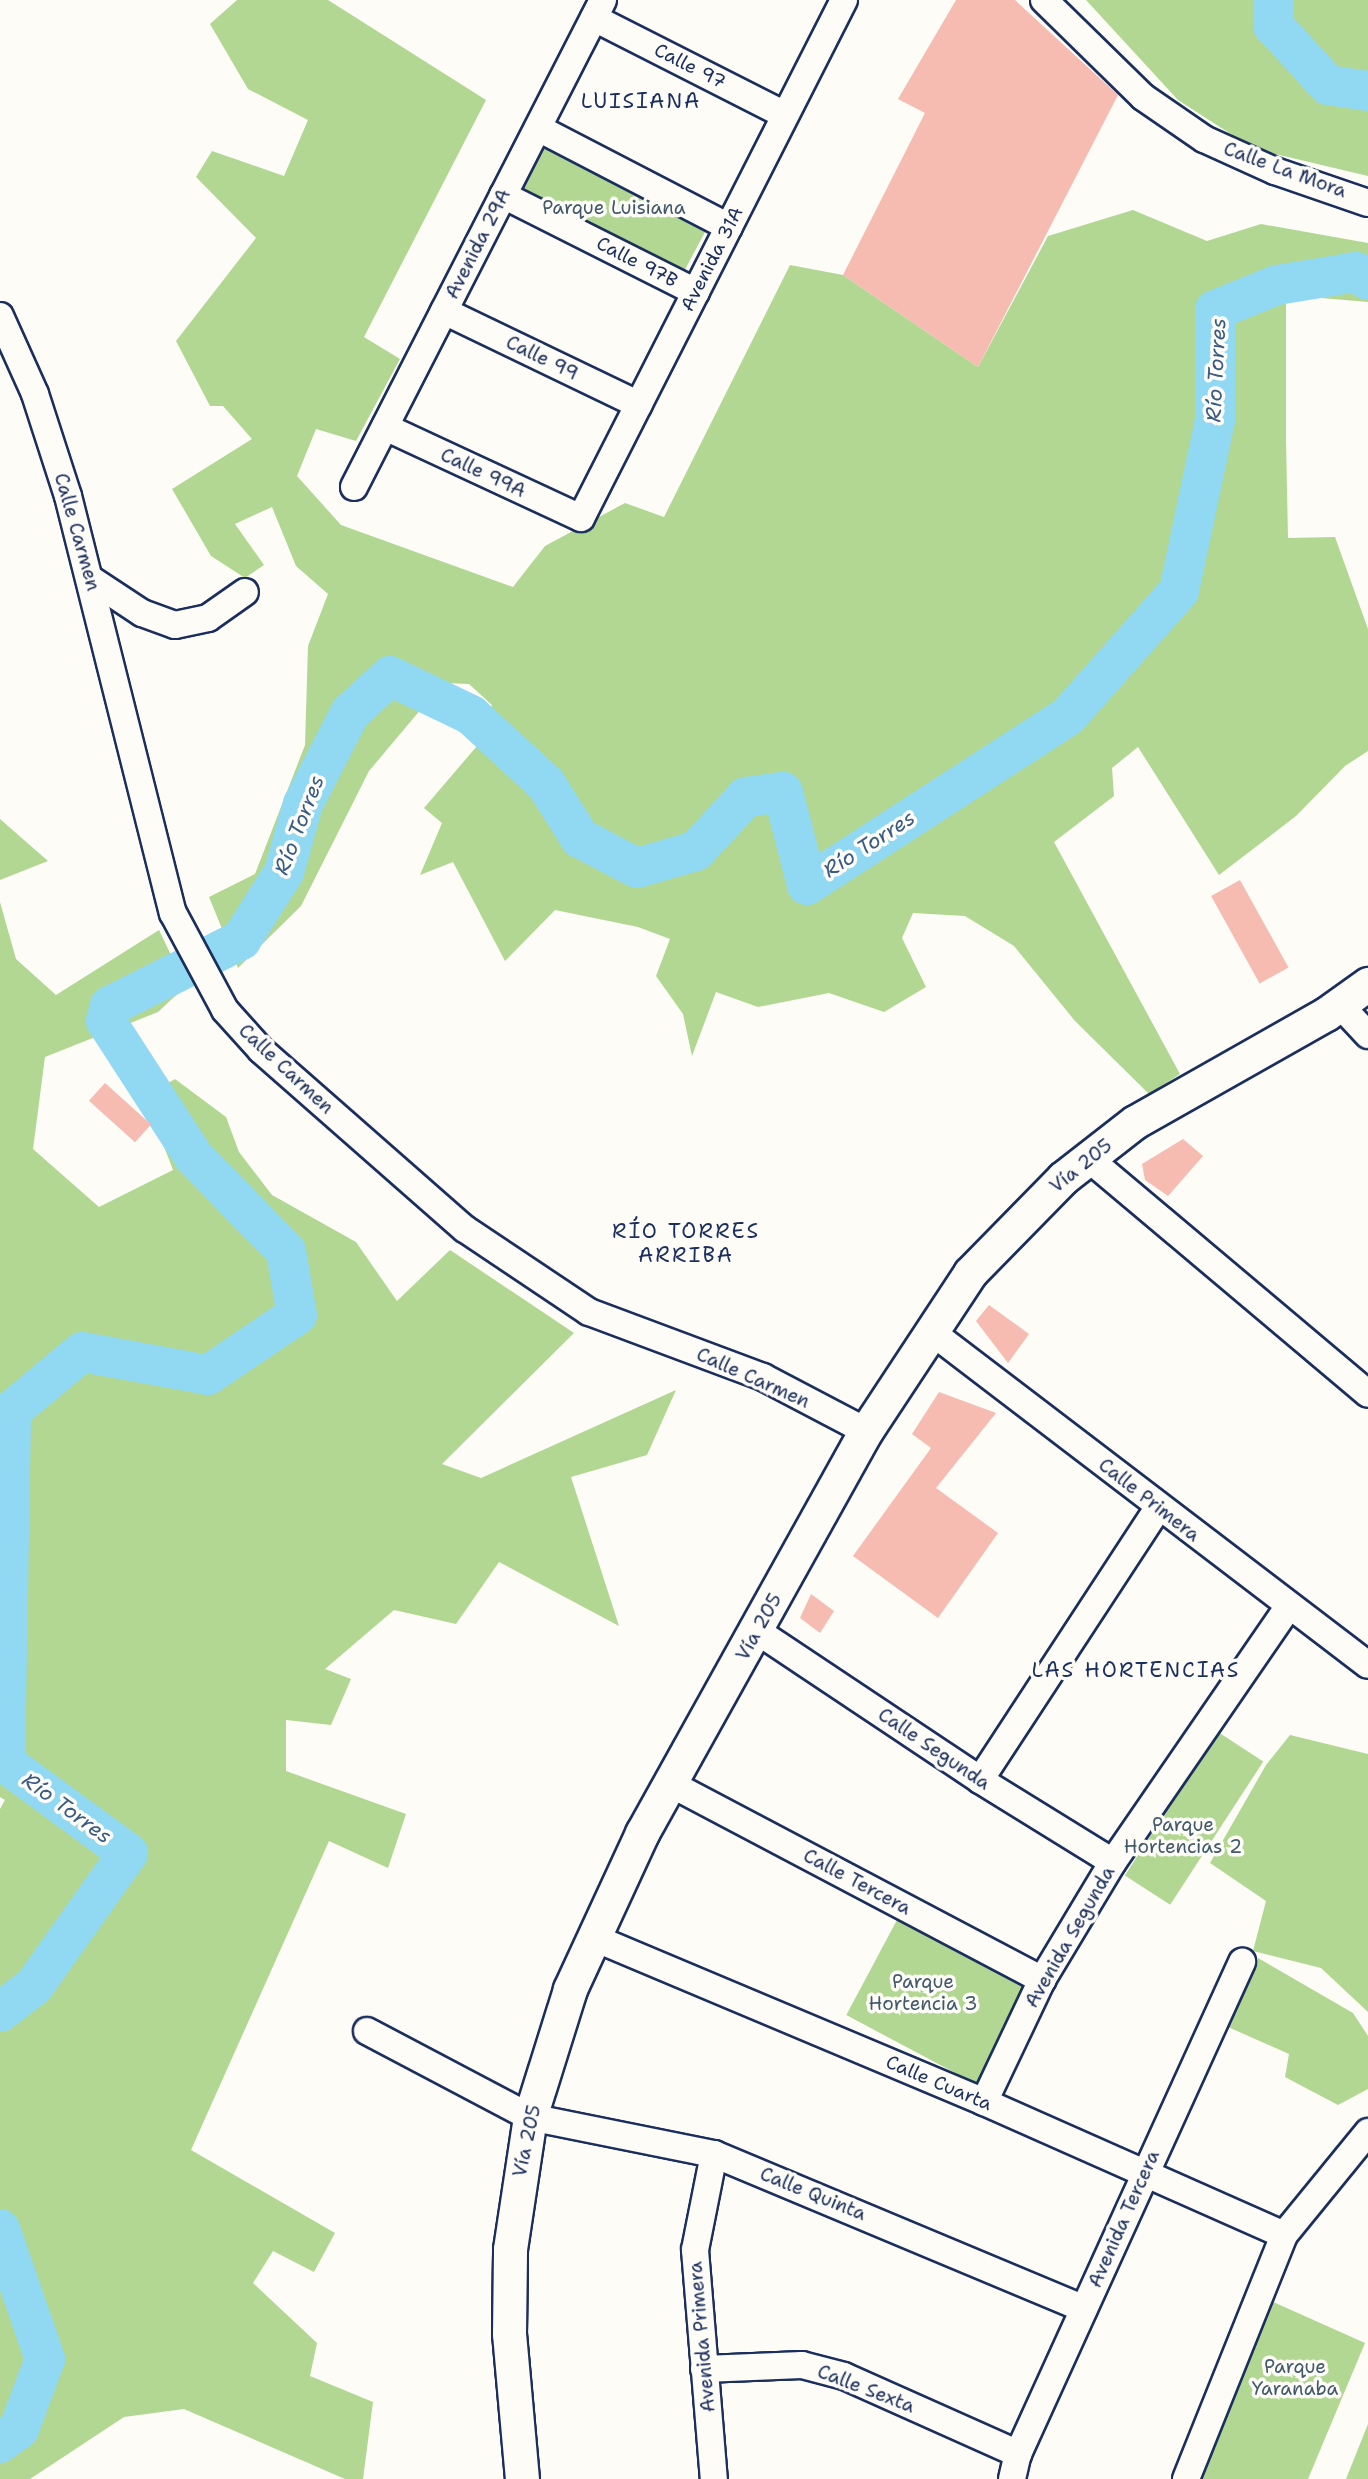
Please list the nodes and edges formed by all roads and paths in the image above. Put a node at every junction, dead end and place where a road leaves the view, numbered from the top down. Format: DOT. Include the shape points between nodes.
graph roads {
  1 [pos="844,0"];
  2 [pos="1044,0"];
  3 [pos="598,9"];
  4 [pos="786,115"];
  5 [pos="538,128"];
  6 [pos="503,195"];
  7 [pos="1368,203"];
  8 [pos="729,226"];
  9 [pos="696,292"];
  10 [pos="444,311"];
  11 [pos="0,316"];
  12 [pos="639,405"];
  13 [pos="385,427"];
  14 [pos="354,487"];
  15 [pos="581,518"];
  16 [pos="92,580"];
  17 [pos="245,592"];
  18 [pos="1368,984"];
  19 [pos="1340,1005"];
  20 [pos="1368,1035"];
  21 [pos="1088,1158"];
  22 [pos="933,1333"];
  23 [pos="1368,1394"];
  24 [pos="866,1431"];
  25 [pos="1158,1508"];
  26 [pos="1289,1607"];
  27 [pos="757,1631"];
  28 [pos="1368,1665"];
  29 [pos="980,1780"];
  30 [pos="671,1784"];
  31 [pos="1114,1861"];
  32 [pos="592,1937"];
  33 [pos="1242,1962"];
  34 [pos="1042,1980"];
  35 [pos="367,2031"];
  36 [pos="984,2102"];
  37 [pos="530,2117"];
  38 [pos="1368,2132"];
  39 [pos="714,2154"];
  40 [pos="1143,2174"];
  41 [pos="1284,2235"];
  42 [pos="1084,2309"];
  43 [pos="704,2369"];
  44 [pos="1015,2466"];
  45 [pos="522,2479"];
  46 [pos="714,2479"];
  47 [pos="1186,2479"];
  1 -- 4 [label="street, Avenida 31A"];
  2 -- 7 [label="street, Calle La Mora" via="1143,97 1204,139 1266,167"];
  3 -- 4 [label="street, Calle 97"];
  3 -- 5 [label="street, Avenida 29A"];
  4 -- 8 [label="street, Avenida 31A"];
  5 -- 6 [label="street, Avenida 29A"];
  5 -- 8 [label="street"];
  6 -- 9 [label="street, Calle 97B"];
  6 -- 10 [label="street, Avenida 29A"];
  8 -- 9 [label="street, Avenida 31A"];
  9 -- 12 [label="street, Avenida 31A"];
  10 -- 12 [label="street, Calle 99"];
  10 -- 13 [label="street, Avenida 29A"];
  11 -- 16 [label="street, Calle Carmen" via="35,394"];
  12 -- 15 [label="street, Avenida 31A"];
  13 -- 14 [label="street, Avenida 29A"];
  13 -- 15 [label="street, Calle 99A"];
  16 -- 17 [label="street" via="142,613 175,625 208,618"];
  16 -- 24 [label="street, Calle Carmen" via="179,928 225,1010 261,1050 465,1229 589,1311 762,1377"];
  18 -- 19 [label="main road, Vía 205"];
  19 -- 20 [label="street"];
  19 -- 21 [label="main road, Vía 205" via="1146,1116"];
  21 -- 22 [label="main road, Vía 205" via="970,1273"];
  21 -- 23 [label="street"];
  22 -- 24 [label="main road, Vía 205"];
  22 -- 25 [label="street, Calle Primera"];
  24 -- 27 [label="main road, Vía 205"];
  25 -- 26 [label="street, Calle Primera"];
  25 -- 29 [label="street"];
  26 -- 28 [label="street, Calle Primera"];
  26 -- 31 [label="street, Avenida Segunda"];
  27 -- 29 [label="street, Calle Segunda"];
  27 -- 30 [label="main road, Vía 205"];
  29 -- 31 [label="street, Calle Segunda"];
  30 -- 32 [label="main road, Vía 205"];
  30 -- 34 [label="street, Calle Tercera"];
  31 -- 34 [label="street, Avenida Segunda"];
  32 -- 36 [label="street, Calle Cuarta"];
  32 -- 37 [label="main road, Vía 205" via="570,1989"];
  33 -- 40 [label="street, Avenida Tercera"];
  34 -- 36 [label="street, Avenida Segunda"];
  35 -- 37 [label="street, Calle Quinta"];
  36 -- 40 [label="street, Calle Cuarta"];
  37 -- 39 [label="street, Calle Quinta"];
  37 -- 45 [label="main road, Vía 205" via="510,2249 509,2334"];
  38 -- 41 [label="street"];
  39 -- 42 [label="street, Calle Quinta"];
  39 -- 43 [label="street, Avenida Primera" via="695,2250"];
  40 -- 41 [label="street, Calle Cuarta"];
  40 -- 42 [label="street, Avenida Tercera"];
  41 -- 47 [label="street"];
  42 -- 44 [label="street, Avenida Tercera"];
  43 -- 44 [label="street, Calle Sexta" via="802,2364 844,2375"];
  43 -- 46 [label="street, Avenida Primera"];
}
